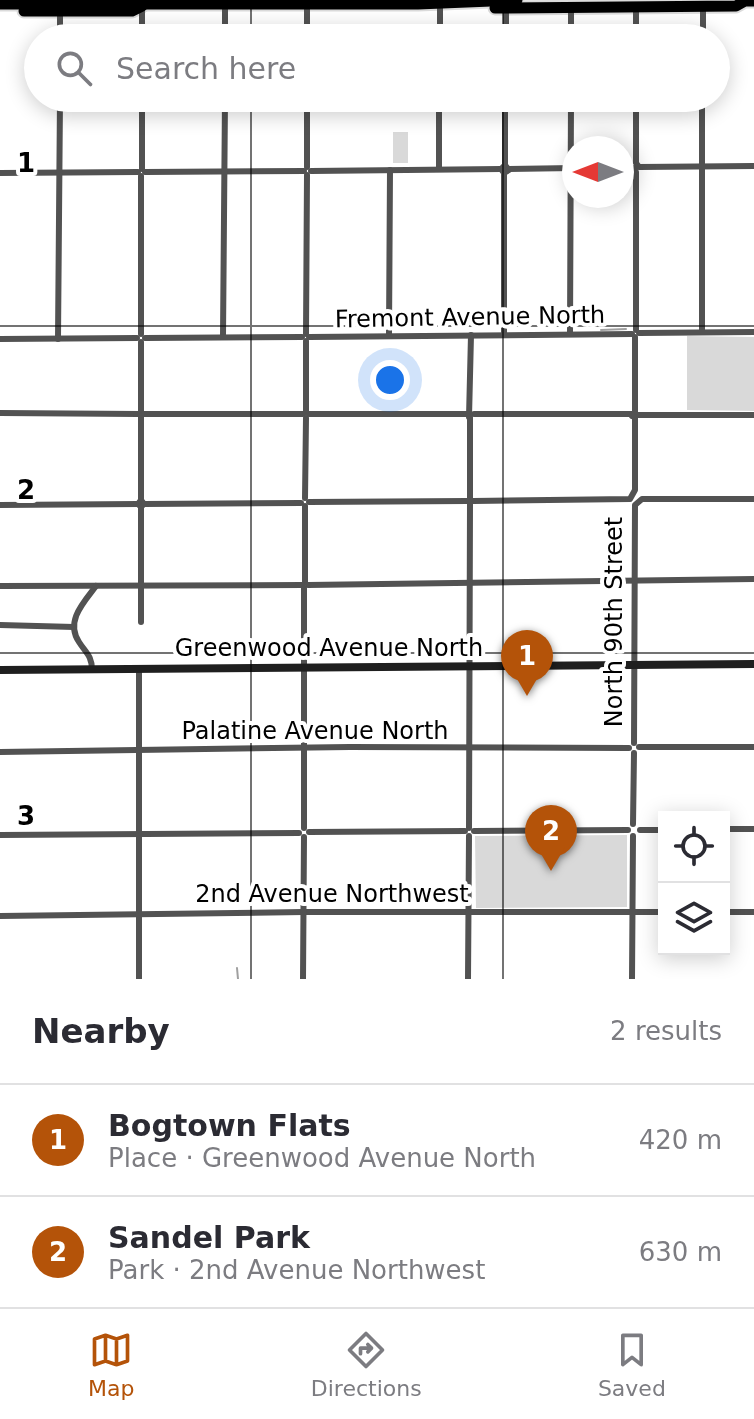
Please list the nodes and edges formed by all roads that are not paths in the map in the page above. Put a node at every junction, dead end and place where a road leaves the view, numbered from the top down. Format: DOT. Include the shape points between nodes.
graph roads {
  1 [pos="517,0"];
  2 [pos="555,0"];
  3 [pos="747,1"];
  4 [pos="372,2"];
  5 [pos="440,2"];
  6 [pos="142,3"];
  7 [pos="239,3"];
  8 [pos="506,3"];
  9 [pos="636,3"];
  10 [pos="0,4"];
  11 [pos="60,5"];
  12 [pos="225,5"];
  13 [pos="307,5"];
  14 [pos="703,6"];
  15 [pos="571,7"];
  16 [pos="533,8"];
  17 [pos="0,12"];
  18 [pos="142,24"];
  19 [pos="225,24"];
  20 [pos="307,24"];
  21 [pos="440,24"];
  22 [pos="506,24"];
  23 [pos="571,24"];
  24 [pos="636,24"];
  25 [pos="703,24"];
  26 [pos="60,112"];
  27 [pos="142,112"];
  28 [pos="225,112"];
  29 [pos="307,112"];
  30 [pos="439,112"];
  31 [pos="505,112"];
  32 [pos="571,112"];
  33 [pos="636,112"];
  34 [pos="702,112"];
  35 [pos="572,136"];
  36 [pos="702,166"];
  37 [pos="754,166"];
  38 [pos="562,168"];
  39 [pos="636,168"];
  40 [pos="439,169"];
  41 [pos="505,169"];
  42 [pos="390,170"];
  43 [pos="225,171"];
  44 [pos="307,171"];
  45 [pos="142,172"];
  46 [pos="0,173"];
  47 [pos="60,173"];
  48 [pos="572,208"];
  49 [pos="702,332"];
  50 [pos="754,332"];
  51 [pos="504,334"];
  52 [pos="570,334"];
  53 [pos="636,334"];
  54 [pos="389,335"];
  55 [pos="471,335"];
  56 [pos="223,337"];
  57 [pos="306,337"];
  58 [pos="141,338"];
  59 [pos="0,339"];
  60 [pos="58,339"];
  61 [pos="0,413"];
  62 [pos="141,414"];
  63 [pos="306,414"];
  64 [pos="471,414"];
  65 [pos="635,415"];
  66 [pos="754,415"];
  67 [pos="634,499"];
  68 [pos="754,499"];
  69 [pos="470,501"];
  70 [pos="305,502"];
  71 [pos="141,504"];
  72 [pos="0,505"];
  73 [pos="754,579"];
  74 [pos="633,581"];
  75 [pos="470,583"];
  76 [pos="97,585"];
  77 [pos="139,585"];
  78 [pos="305,585"];
  79 [pos="0,586"];
  80 [pos="141,622"];
  81 [pos="0,625"];
  82 [pos="74,627"];
  83 [pos="754,664"];
  84 [pos="634,666"];
  85 [pos="304,668"];
  86 [pos="469,668"];
  87 [pos="139,669"];
  88 [pos="0,670"];
  89 [pos="92,670"];
  90 [pos="754,747"];
  91 [pos="469,748"];
  92 [pos="634,748"];
  93 [pos="304,749"];
  94 [pos="140,751"];
  95 [pos="0,752"];
  96 [pos="730,829"];
  97 [pos="754,829"];
  98 [pos="631,830"];
  99 [pos="658,830"];
  100 [pos="304,832"];
  101 [pos="469,832"];
  102 [pos="139,834"];
  103 [pos="0,835"];
  104 [pos="304,912"];
  105 [pos="468,912"];
  106 [pos="633,912"];
  107 [pos="658,912"];
  108 [pos="730,912"];
  109 [pos="754,912"];
  110 [pos="139,914"];
  111 [pos="0,916"];
  112 [pos="139,979"];
  113 [pos="303,979"];
  114 [pos="468,979"];
  115 [pos="632,979"];
  1 -- 8 [label="highway"];
  2 -- 16 [label="highway"];
  3 -- 14 [label="highway"];
  4 -- 5 [label="highway"];
  4 -- 13 [label="highway"];
  5 -- 8 [label="highway"];
  5 -- 21 [label="street"];
  6 -- 11 [label="highway"];
  6 -- 12 [label="highway"];
  6 -- 18 [label="street"];
  7 -- 12 [label="highway"];
  7 -- 13 [label="highway"];
  8 -- 16 [label="highway"];
  8 -- 22 [label="street"];
  9 -- 14 [label="highway"];
  9 -- 15 [label="highway"];
  9 -- 24 [label="street"];
  10 -- 11 [label="highway"];
  11 -- 17 [label="highway"];
  12 -- 19 [label="street"];
  13 -- 20 [label="street"];
  14 -- 25 [label="street"];
  15 -- 16 [label="highway"];
  15 -- 23 [label="street"];
  26 -- 47 [label="street"];
  27 -- 45 [label="street"];
  28 -- 43 [label="street"];
  29 -- 44 [label="street"];
  30 -- 40 [label="street"];
  31 -- 41 [label="street"];
  32 -- 35 [label="street"];
  33 -- 39 [label="street, North 90th Street"];
  34 -- 36 [label="street"];
  36 -- 37 [label="street"];
  36 -- 39 [label="street"];
  36 -- 49 [label="street"];
  38 -- 41 [label="street"];
  39 -- 53 [label="street, North 90th Street"];
  40 -- 41 [label="street"];
  40 -- 42 [label="street"];
  41 -- 51 [label="street"];
  42 -- 44 [label="street"];
  42 -- 54 [label="street"];
  43 -- 44 [label="street"];
  43 -- 45 [label="street"];
  43 -- 56 [label="street"];
  44 -- 57 [label="street"];
  45 -- 47 [label="street"];
  45 -- 58 [label="street"];
  46 -- 47 [label="street"];
  47 -- 60 [label="street"];
  48 -- 52 [label="street"];
  49 -- 50 [label="street, Fremont Avenue North"];
  49 -- 53 [label="street, Fremont Avenue North"];
  51 -- 52 [label="street, Fremont Avenue North"];
  51 -- 55 [label="street, Fremont Avenue North"];
  52 -- 53 [label="street, Fremont Avenue North"];
  53 -- 65 [label="street, North 90th Street"];
  54 -- 55 [label="street, Fremont Avenue North"];
  54 -- 57 [label="street, Fremont Avenue North"];
  55 -- 64 [label="street"];
  56 -- 57 [label="street, Fremont Avenue North"];
  56 -- 58 [label="street, Fremont Avenue North"];
  57 -- 63 [label="street"];
  58 -- 60 [label="street, Fremont Avenue North"];
  58 -- 62 [label="street"];
  59 -- 60 [label="street, Fremont Avenue North"];
  61 -- 62 [label="street"];
  62 -- 63 [label="street"];
  62 -- 71 [label="street"];
  63 -- 64 [label="street"];
  63 -- 70 [label="street"];
  64 -- 65 [label="street"];
  64 -- 69 [label="street"];
  65 -- 66 [label="street"];
  65 -- 67 [label="street, North 90th Street"];
  67 -- 68 [label="street"];
  67 -- 69 [label="street"];
  67 -- 74 [label="street, North 90th Street"];
  69 -- 70 [label="street"];
  69 -- 75 [label="street"];
  70 -- 71 [label="street"];
  70 -- 78 [label="street"];
  71 -- 72 [label="street"];
  71 -- 77 [label="street"];
  73 -- 74 [label="street"];
  74 -- 75 [label="street"];
  74 -- 84 [label="street, North 90th Street"];
  75 -- 78 [label="street"];
  75 -- 86 [label="street"];
  76 -- 77 [label="street"];
  76 -- 79 [label="street"];
  76 -- 82 [label="street" via="78,611"];
  77 -- 78 [label="street"];
  77 -- 80 [label="street"];
  78 -- 85 [label="street"];
  81 -- 82 [label="street"];
  82 -- 89 [label="street" via="91,656"];
  83 -- 84 [label="main road, Greenwood Avenue North"];
  84 -- 86 [label="main road, Greenwood Avenue North"];
  84 -- 92 [label="street, North 90th Street"];
  85 -- 86 [label="main road, Greenwood Avenue North"];
  85 -- 87 [label="main road, Greenwood Avenue North"];
  85 -- 93 [label="street"];
  86 -- 91 [label="street"];
  87 -- 89 [label="main road, Greenwood Avenue North"];
  87 -- 94 [label="street"];
  88 -- 89 [label="main road, Greenwood Avenue North"];
  90 -- 92 [label="street, Palatine Avenue North"];
  91 -- 92 [label="street, Palatine Avenue North"];
  91 -- 93 [label="street, Palatine Avenue North"];
  91 -- 101 [label="street"];
  92 -- 98 [label="street, North 90th Street"];
  93 -- 94 [label="street, Palatine Avenue North"];
  93 -- 100 [label="street"];
  94 -- 95 [label="street, Palatine Avenue North"];
  94 -- 102 [label="street"];
  96 -- 97 [label="street"];
  98 -- 99 [label="street"];
  98 -- 101 [label="street"];
  98 -- 106 [label="street, North 90th Street"];
  100 -- 101 [label="street"];
  100 -- 102 [label="street"];
  100 -- 104 [label="street"];
  101 -- 105 [label="street"];
  102 -- 103 [label="street"];
  102 -- 110 [label="street"];
  104 -- 105 [label="street, 2nd Avenue Northwest"];
  104 -- 110 [label="street, 2nd Avenue Northwest"];
  104 -- 113 [label="street"];
  105 -- 106 [label="street, 2nd Avenue Northwest"];
  105 -- 114 [label="street"];
  106 -- 107 [label="street, 2nd Avenue Northwest"];
  106 -- 115 [label="street, North 90th Street"];
  108 -- 109 [label="street"];
  110 -- 111 [label="street, 2nd Avenue Northwest"];
  110 -- 112 [label="street"];
}
